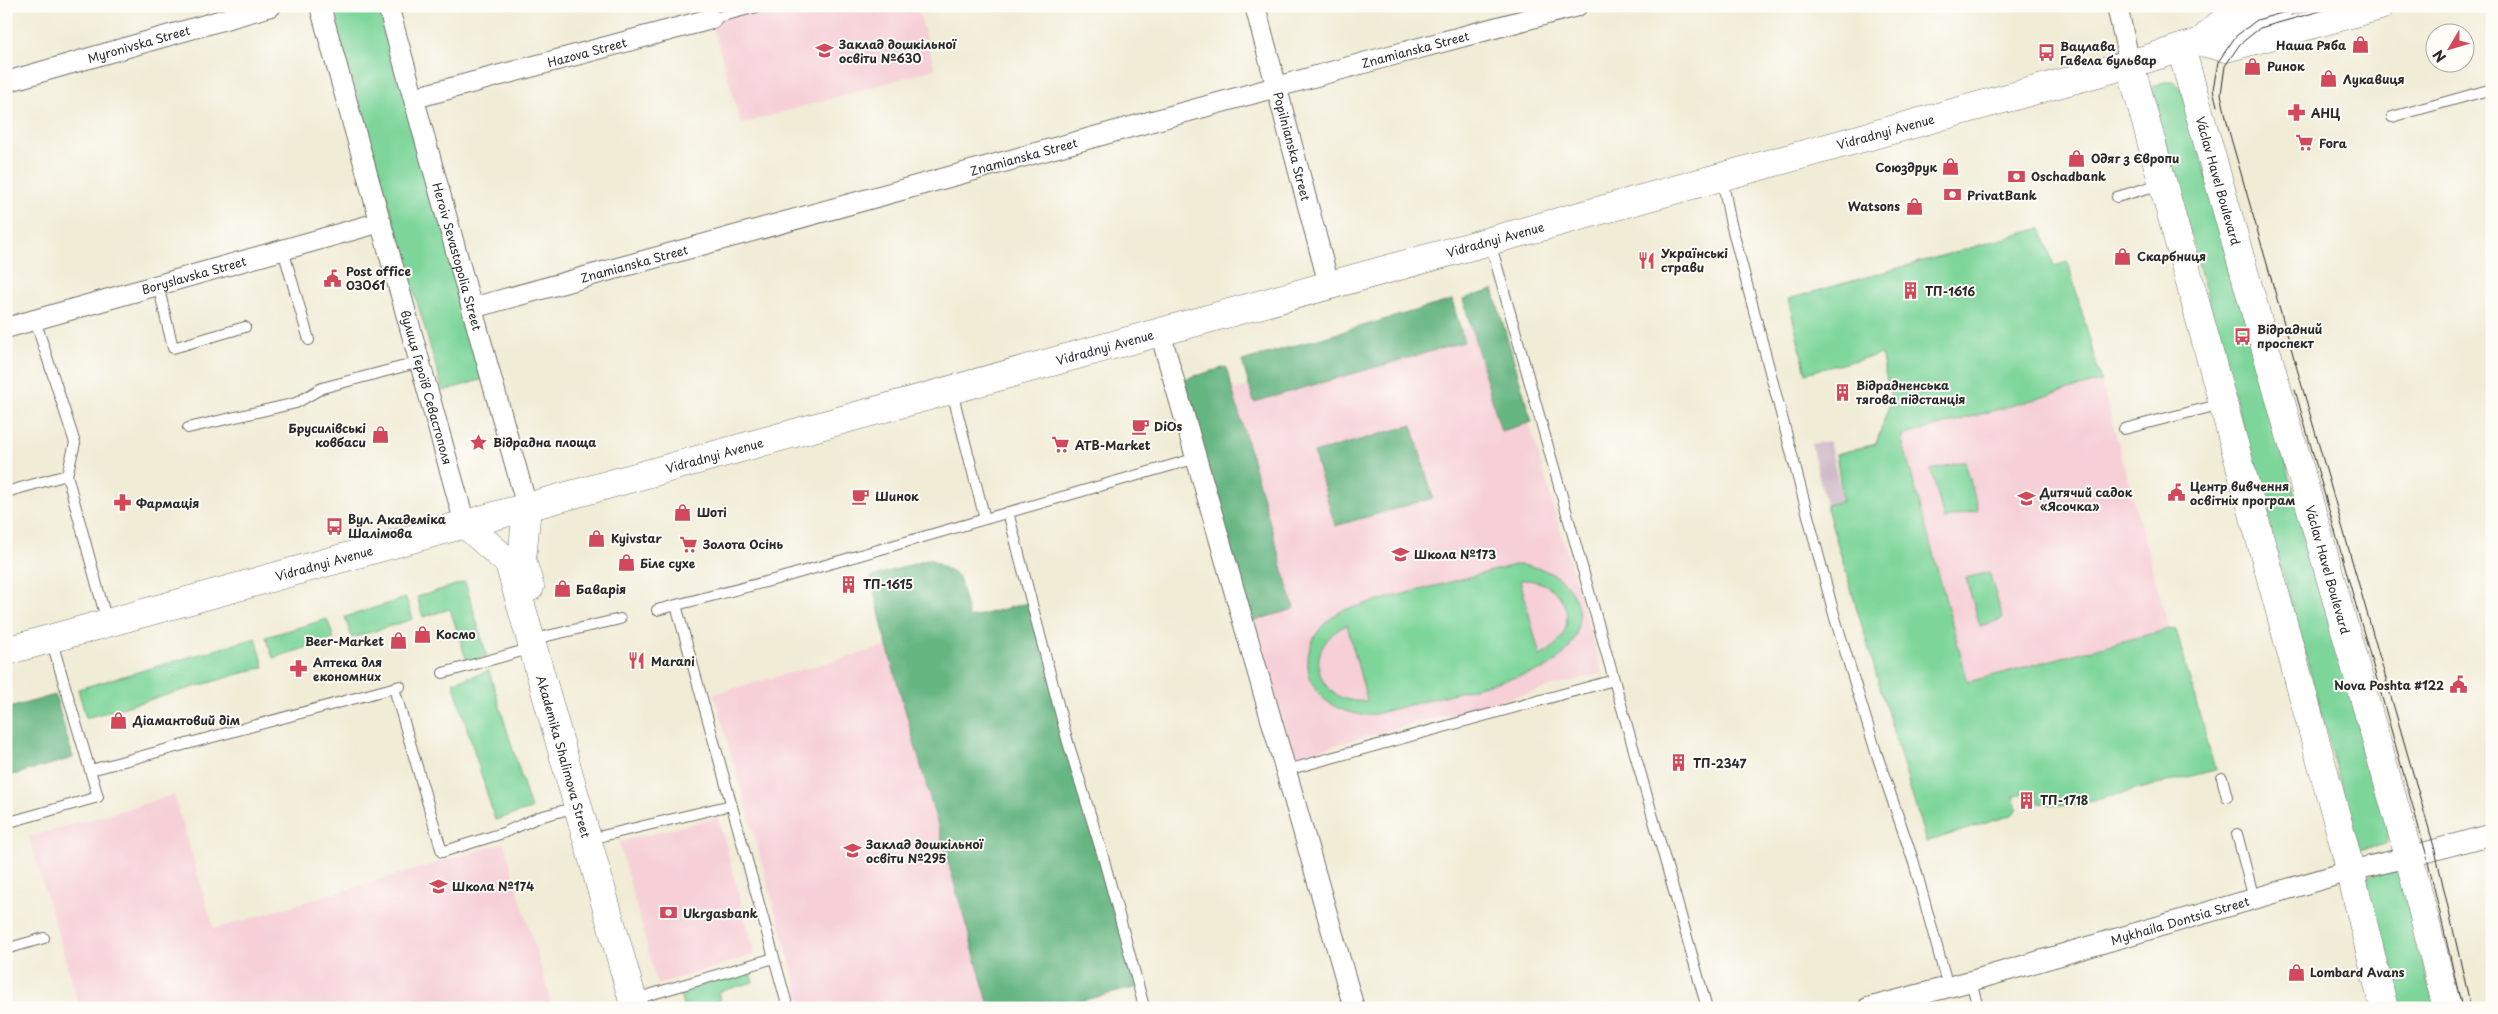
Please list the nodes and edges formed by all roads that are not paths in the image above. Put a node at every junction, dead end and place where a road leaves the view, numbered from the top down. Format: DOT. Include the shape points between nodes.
graph roads {
  1 [pos="271,6"];
  2 [pos="320,6"];
  3 [pos="388,6"];
  4 [pos="761,6"];
  5 [pos="1255,6"];
  6 [pos="1578,6"];
  7 [pos="2117,6"];
  8 [pos="2280,6"];
  9 [pos="2366,8"];
  10 [pos="711,19"];
  11 [pos="2191,45"];
  12 [pos="2130,64"];
  13 [pos="6,82"];
  14 [pos="1277,87"];
  15 [pos="2492,89"];
  16 [pos="414,98"];
  17 [pos="2392,117"];
  18 [pos="1721,176"];
  19 [pos="2164,183"];
  20 [pos="2117,197"];
  21 [pos="381,222"];
  22 [pos="1489,241"];
  23 [pos="283,250"];
  24 [pos="158,285"];
  25 [pos="1329,285"];
  26 [pos="472,308"];
  27 [pos="36,320"];
  28 [pos="245,327"];
  29 [pos="6,328"];
  30 [pos="1160,332"];
  31 [pos="310,340"];
  32 [pos="420,362"];
  33 [pos="951,390"];
  34 [pos="2224,404"];
  35 [pos="188,428"];
  36 [pos="2124,429"];
  37 [pos="1198,458"];
  38 [pos="67,475"];
  39 [pos="6,492"];
  40 [pos="527,507"];
  41 [pos="1008,512"];
  42 [pos="985,519"];
  43 [pos="466,524"];
  44 [pos="676,605"];
  45 [pos="657,610"];
  46 [pos="620,619"];
  47 [pos="107,623"];
  48 [pos="51,638"];
  49 [pos="538,642"];
  50 [pos="6,651"];
  51 [pos="443,673"];
  52 [pos="1614,680"];
  53 [pos="91,770"];
  54 [pos="1287,770"];
  55 [pos="2222,778"];
  56 [pos="2227,797"];
  57 [pos="731,805"];
  58 [pos="580,806"];
  59 [pos="6,822"];
  60 [pos="2237,834"];
  61 [pos="2492,834"];
  62 [pos="598,837"];
  63 [pos="2409,857"];
  64 [pos="2350,871"];
  65 [pos="2254,899"];
  66 [pos="44,938"];
  67 [pos="6,949"];
  68 [pos="774,958"];
  69 [pos="1971,981"];
  70 [pos="1948,987"];
  71 [pos="641,1004"];
  72 [pos="788,1008"];
  73 [pos="1142,1008"];
  74 [pos="1354,1008"];
  75 [pos="1707,1008"];
  76 [pos="1868,1008"];
  77 [pos="1978,1008"];
  78 [pos="2384,1008"];
  79 [pos="2447,1008"];
  1 -- 13 [label="street, Myronivska Street"];
  2 -- 21 [label="street"];
  3 -- 16 [label="street, Heroiv Sevastopolia Street"];
  4 -- 10 [label="lane, Hazova Street"];
  5 -- 14 [label="street, Popilnianska Street"];
  6 -- 14 [label="street, Znamianska Street"];
  7 -- 12 [label="street"];
  8 -- 11 [label="main road, Vidradnyi Avenue" via="2219,25"];
  9 -- 11 [label="main road" via="2226,48"];
  10 -- 16 [label="street, Hazova Street"];
  11 -- 12 [label="main road, Vidradnyi Avenue"];
  11 -- 63 [label="main road, Václav Havel Boulevard"];
  12 -- 18 [label="main road, Vidradnyi Avenue"];
  12 -- 19 [label="main road"];
  14 -- 25 [label="street, Popilnianska Street"];
  14 -- 26 [label="street, Znamianska Street"];
  15 -- 17 [label="lane"];
  16 -- 26 [label="street, Heroiv Sevastopolia Street"];
  18 -- 22 [label="main road, Vidradnyi Avenue"];
  18 -- 70 [label="lane" via="1835,618 1914,863"];
  19 -- 20 [label="lane"];
  19 -- 34 [label="main road"];
  21 -- 23 [label="street, Boryslavska Street"];
  21 -- 32 [label="street, вулиця Героїв Севастополя"];
  22 -- 25 [label="main road, Vidradnyi Avenue"];
  22 -- 52 [label="lane"];
  23 -- 24 [label="street, Boryslavska Street"];
  23 -- 31 [label="lane"];
  24 -- 27 [label="street, Boryslavska Street"];
  24 -- 28 [label="lane" via="173,348"];
  25 -- 30 [label="main road, Vidradnyi Avenue"];
  26 -- 40 [label="street, Heroiv Sevastopolia Street"];
  27 -- 29 [label="street, Boryslavska Street"];
  27 -- 38 [label="lane" via="75,443"];
  30 -- 33 [label="main road, Vidradnyi Avenue"];
  30 -- 37 [label="street"];
  32 -- 35 [label="lane" via="322,388 296,403"];
  32 -- 43 [label="street, вулиця Героїв Севастополя"];
  33 -- 40 [label="main road, Vidradnyi Avenue"];
  33 -- 42 [label="lane"];
  34 -- 36 [label="lane"];
  34 -- 64 [label="main road"];
  37 -- 41 [label="lane"];
  37 -- 54 [label="street"];
  38 -- 39 [label="lane"];
  38 -- 47 [label="lane"];
  40 -- 43 [label="main road, Vidradnyi Avenue"];
  40 -- 49 [label="main road, Akademika Shalimova Street" via="522,560"];
  41 -- 42 [label="lane"];
  41 -- 73 [label="lane"];
  42 -- 44 [label="lane" via="777,580"];
  43 -- 47 [label="main road, Vidradnyi Avenue"];
  43 -- 49 [label="main road, Akademika Shalimova Street" via="510,563"];
  44 -- 45 [label="lane"];
  44 -- 57 [label="lane"];
  46 -- 49 [label="lane"];
  47 -- 48 [label="main road, Vidradnyi Avenue"];
  48 -- 50 [label="main road, Vidradnyi Avenue"];
  48 -- 53 [label="lane"];
  49 -- 51 [label="lane"];
  49 -- 58 [label="main road, Akademika Shalimova Street"];
  49 -- 62 [label="main road, Akademika Shalimova Street"];
  52 -- 54 [label="lane"];
  52 -- 75 [label="lane"];
  53 -- 58 [label="lane" via="397,687 442,852 503,833 539,817"];
  53 -- 59 [label="lane" via="98,797"];
  54 -- 74 [label="street"];
  55 -- 56 [label="lane"];
  57 -- 62 [label="lane"];
  57 -- 68 [label="lane"];
  58 -- 71 [label="main road, Akademika Shalimova Street"];
  60 -- 65 [label="lane"];
  61 -- 63 [label="street, Mykhaila Dontsia Street"];
  62 -- 71 [label="main road, Akademika Shalimova Street"];
  63 -- 64 [label="street, Mykhaila Dontsia Street"];
  63 -- 79 [label="main road, Václav Havel Boulevard"];
  64 -- 65 [label="street, Mykhaila Dontsia Street"];
  64 -- 78 [label="main road"];
  65 -- 69 [label="street, Mykhaila Dontsia Street"];
  66 -- 67 [label="lane"];
  68 -- 71 [label="lane"];
  68 -- 72 [label="lane"];
  69 -- 70 [label="street, Mykhaila Dontsia Street"];
  69 -- 77 [label="lane"];
  70 -- 76 [label="street, Mykhaila Dontsia Street"];
}
